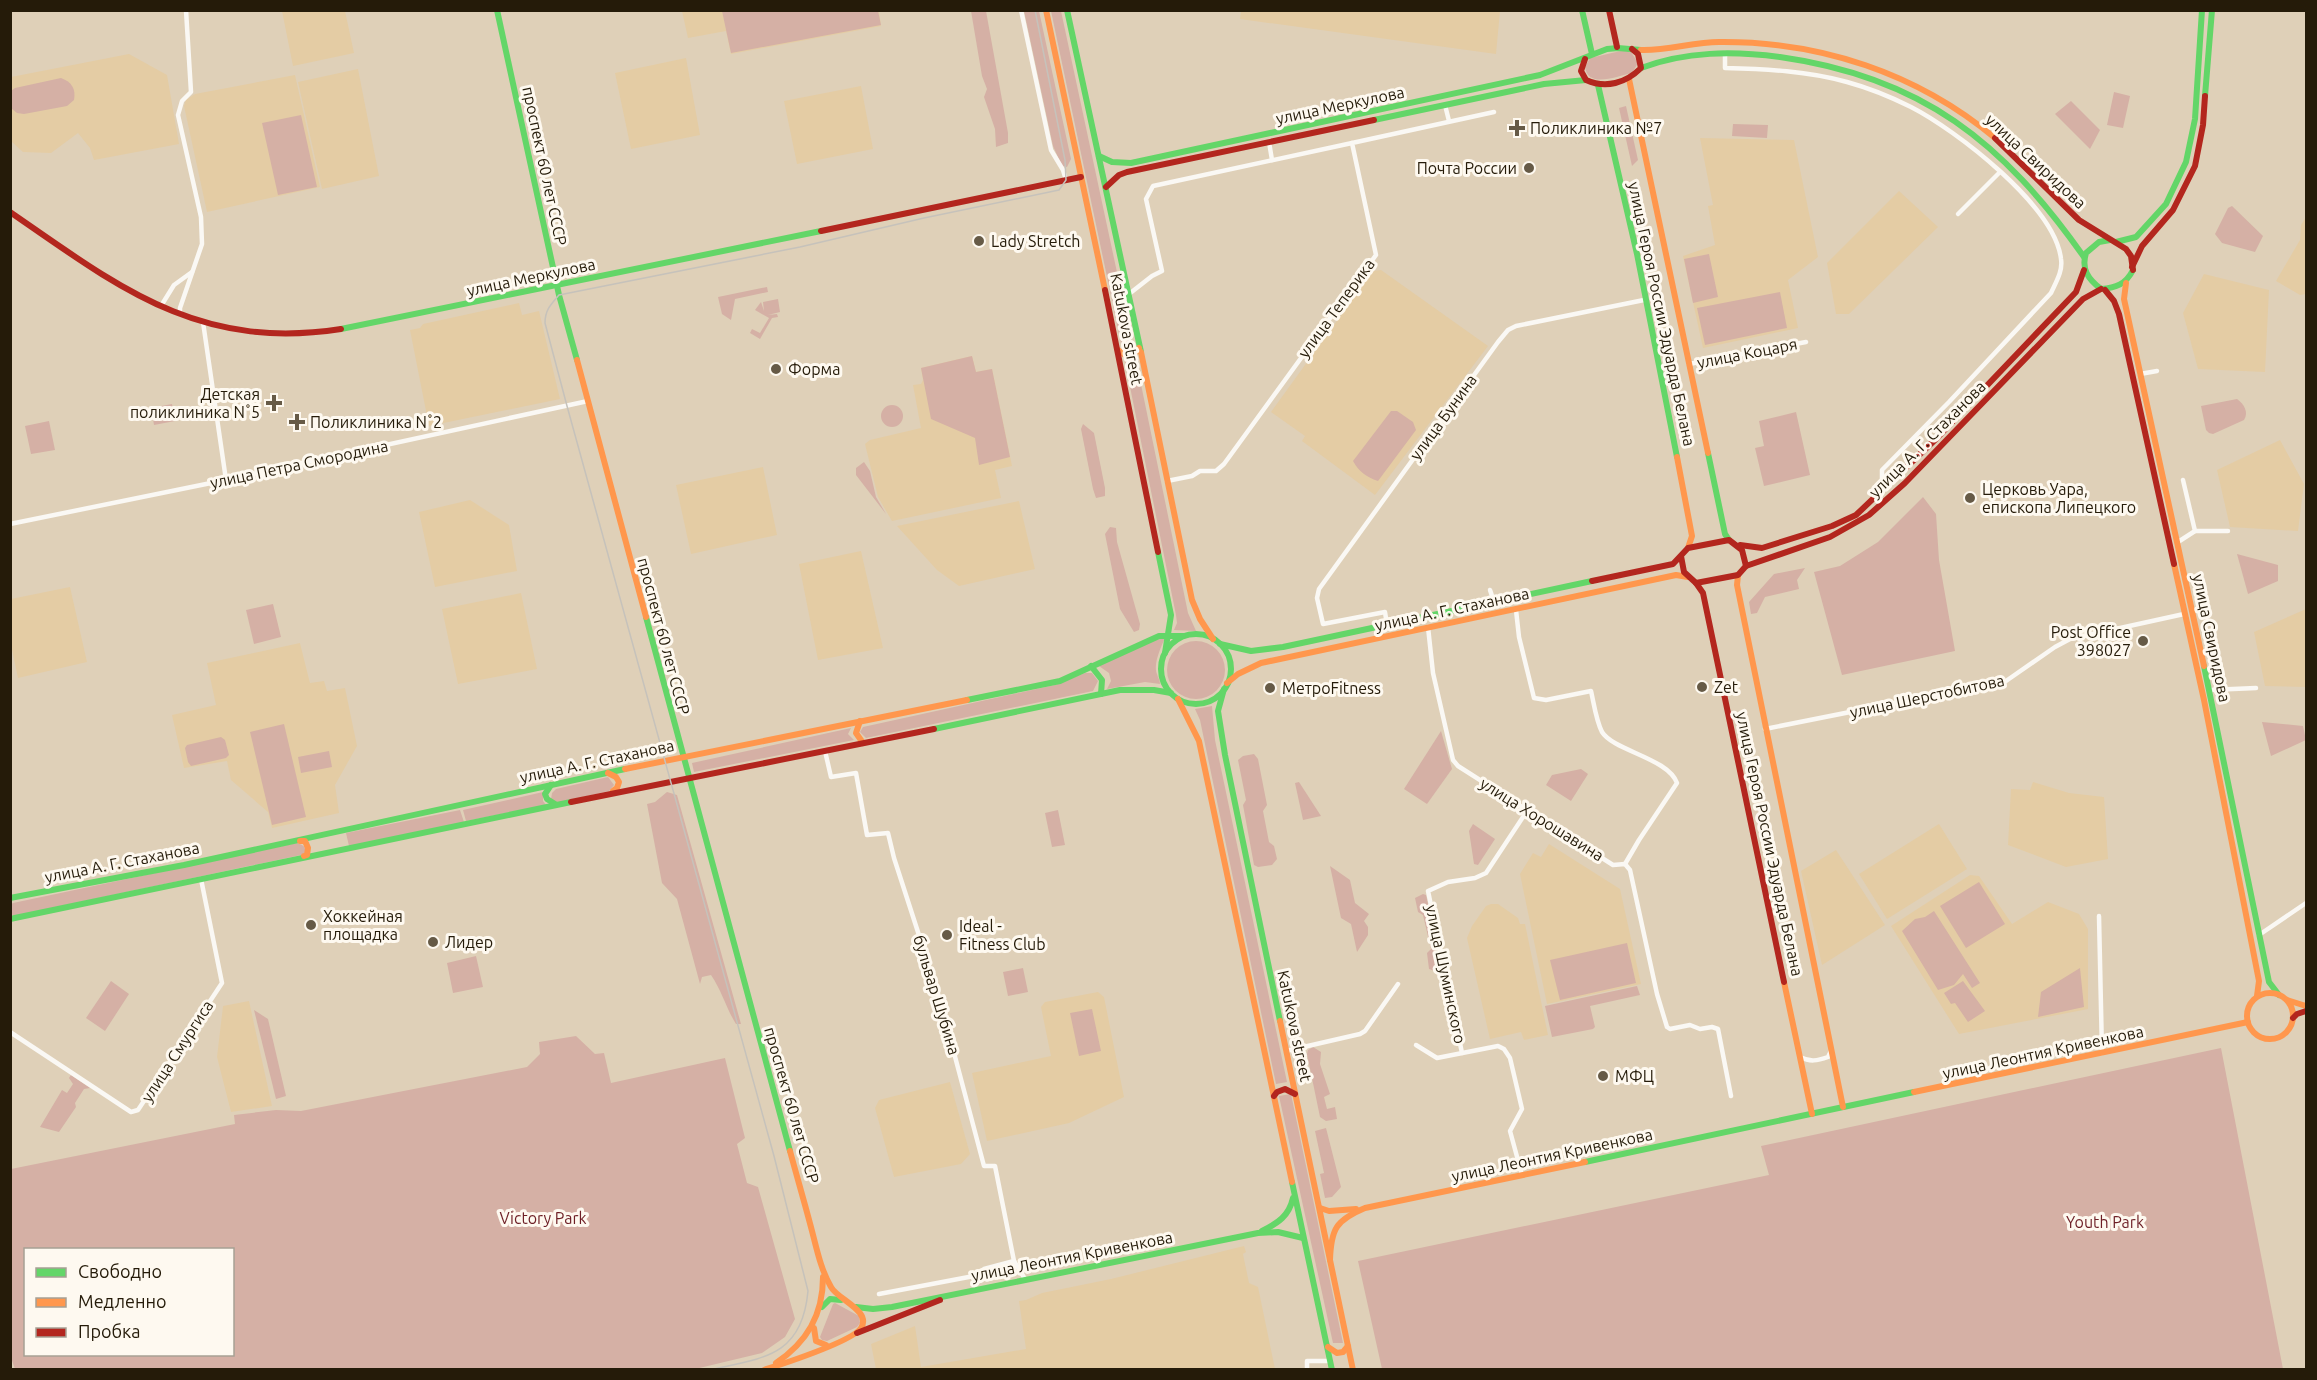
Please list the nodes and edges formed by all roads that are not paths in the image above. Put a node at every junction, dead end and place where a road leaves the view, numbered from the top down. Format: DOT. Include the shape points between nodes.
graph roads {
  1 [pos="186,10"];
  2 [pos="497,10"];
  3 [pos="1021,10"];
  4 [pos="1046,10"];
  5 [pos="1067,10"];
  6 [pos="1582,10"];
  7 [pos="1609,10"];
  8 [pos="2202,10"];
  9 [pos="2212,10"];
  10 [pos="1617,47"];
  11 [pos="1631,48"];
  12 [pos="1725,53"];
  13 [pos="1592,54"];
  14 [pos="1585,59"];
  15 [pos="1641,68"];
  16 [pos="1629,79"];
  17 [pos="1586,80"];
  18 [pos="1598,85"];
  19 [pos="1445,105"];
  20 [pos="1494,112"];
  21 [pos="1449,121"];
  22 [pos="1269,142"];
  23 [pos="1352,143"];
  24 [pos="1099,156"];
  25 [pos="1272,160"];
  26 [pos="2000,172"];
  27 [pos="1081,177"];
  28 [pos="1066,180"];
  29 [pos="1106,188"];
  30 [pos="10,212"];
  31 [pos="1958,214"];
  32 [pos="2113,241"];
  33 [pos="2084,257"];
  34 [pos="2132,268"];
  35 [pos="2084,269"];
  36 [pos="192,272"];
  37 [pos="2126,283"];
  38 [pos="557,285"];
  39 [pos="2103,290"];
  40 [pos="1129,294"];
  41 [pos="1644,300"];
  42 [pos="161,306"];
  43 [pos="180,314"];
  44 [pos="203,322"];
  45 [pos="1806,342"];
  46 [pos="1139,348"];
  47 [pos="1118,350"];
  48 [pos="208,356"];
  49 [pos="200,357"];
  50 [pos="1689,364"];
  51 [pos="2157,370"];
  52 [pos="2140,374"];
  53 [pos="588,401"];
  54 [pos="1882,470"];
  55 [pos="226,480"];
  56 [pos="2182,480"];
  57 [pos="1167,481"];
  58 [pos="1892,482"];
  59 [pos="1882,492"];
  60 [pos="10,524"];
  61 [pos="2195,531"];
  62 [pos="2228,531"];
  63 [pos="1729,540"];
  64 [pos="2178,542"];
  65 [pos="1740,545"];
  66 [pos="1688,548"];
  67 [pos="1681,556"];
  68 [pos="1746,566"];
  69 [pos="1738,575"];
  70 [pos="1688,577"];
  71 [pos="1696,583"];
  72 [pos="1490,590"];
  73 [pos="1494,602"];
  74 [pos="1516,610"];
  75 [pos="2184,614"];
  76 [pos="1170,623"];
  77 [pos="1387,624"];
  78 [pos="1428,627"];
  79 [pos="1168,635"];
  80 [pos="1159,636"];
  81 [pos="1183,636"];
  82 [pos="1213,639"];
  83 [pos="1220,644"];
  84 [pos="1165,653"];
  85 [pos="1091,666"];
  86 [pos="1226,686"];
  87 [pos="2256,688"];
  88 [pos="2210,690"];
  89 [pos="1171,693"];
  90 [pos="1101,694"];
  91 [pos="1179,699"];
  92 [pos="860,721"];
  93 [pos="1765,729"];
  94 [pos="863,743"];
  95 [pos="825,751"];
  96 [pos="682,757"];
  97 [pos="605,772"];
  98 [pos="688,778"];
  99 [pos="551,784"];
  100 [pos="610,793"];
  101 [pos="558,804"];
  102 [pos="1527,811"];
  103 [pos="294,841"];
  104 [pos="298,859"];
  105 [pos="1625,864"];
  106 [pos="201,879"];
  107 [pos="10,898"];
  108 [pos="2307,903"];
  109 [pos="2099,916"];
  110 [pos="11,918"];
  111 [pos="2258,935"];
  112 [pos="1398,984"];
  113 [pos="2279,995"];
  114 [pos="2257,996"];
  115 [pos="2287,1000"];
  116 [pos="2307,1006"];
  117 [pos="2307,1011"];
  118 [pos="2292,1019"];
  119 [pos="2248,1022"];
  120 [pos="10,1032"];
  121 [pos="1416,1045"];
  122 [pos="1832,1050"];
  123 [pos="1286,1051"];
  124 [pos="1462,1053"];
  125 [pos="2102,1053"];
  126 [pos="1800,1058"];
  127 [pos="1295,1095"];
  128 [pos="1731,1096"];
  129 [pos="1274,1097"];
  130 [pos="1844,1107"];
  131 [pos="1812,1114"];
  132 [pos="1522,1175"];
  133 [pos="1294,1194"];
  134 [pos="1320,1208"];
  135 [pos="1365,1209"];
  136 [pos="1258,1233"];
  137 [pos="1304,1238"];
  138 [pos="1330,1260"];
  139 [pos="1014,1261"];
  140 [pos="820,1265"];
  141 [pos="1025,1279"];
  142 [pos="962,1292"];
  143 [pos="879,1294"];
  144 [pos="849,1304"];
  145 [pos="819,1313"];
  146 [pos="815,1321"];
  147 [pos="854,1334"];
  148 [pos="830,1344"];
  149 [pos="1348,1346"];
  150 [pos="1328,1347"];
  151 [pos="1330,1361"];
  152 [pos="765,1369"];
  153 [pos="1307,1370"];
  154 [pos="1332,1370"];
  155 [pos="1353,1370"];
  1 -- 36 [label="street" via="191,92 182,101 178,115 201,217 202,244"];
  2 -- 38 [label="main road, проспект 60 лет СССР"];
  3 -- 28 [label="street" via="1051,150"];
  4 -- 27 [label="main road, Katukova street"];
  5 -- 24 [label="main road, Katukova street"];
  6 -- 13 [label="main road"];
  7 -- 10 [label="main road"];
  8 -- 32 [label="main road" via="2195,119 2186,162 2166,204 2136,237"];
  9 -- 34 [label="main road" via="2203,125 2195,166 2173,210 2142,246"];
  10 -- 11 [label="main road"];
  10 -- 13 [label="main road"];
  11 -- 15 [label="main road" via="1638,54"];
  11 -- 32 [label="main road, улица Свиридова" via="1648,50 1719,42 1791,45 1850,59 1904,78 1982,127 2075,217"];
  12 -- 15 [label="main road, улица Свиридова" via="1687,56"];
  12 -- 26 [label="street, улица Свиридова" via="1725,68 1801,73 1879,93 1940,124"];
  12 -- 33 [label="main road, улица Свиридова" via="1772,55 1822,64 1913,94 1956,121 2003,159 2061,221"];
  13 -- 14 [label="main road"];
  14 -- 17 [label="main road" via="1581,72"];
  14 -- 24 [label="main road, улица Меркулова" via="1529,78 1182,153 1123,163"];
  15 -- 16 [label="main road"];
  16 -- 18 [label="main road"];
  16 -- 50 [label="main road, улица Героя России Эдуарда Белана"];
  17 -- 18 [label="main road"];
  17 -- 19 [label="main road, улица Меркулова" via="1544,84"];
  18 -- 41 [label="main road, улица Героя России Эдуарда Белана"];
  19 -- 21 [label="street"];
  19 -- 22 [label="main road, улица Меркулова"];
  20 -- 21 [label="street"];
  21 -- 23 [label="street"];
  22 -- 25 [label="street"];
  22 -- 29 [label="main road, улица Меркулова" via="1127,172"];
  23 -- 25 [label="street"];
  23 -- 57 [label="street, улица Теперика" via="1376,255 1224,464 1216,471 1200,471"];
  24 -- 29 [label="main road, Katukova street"];
  25 -- 40 [label="street" via="1153,186 1146,199 1162,271"];
  26 -- 31 [label="street"];
  26 -- 54 [label="street, улица Свиридова" via="2055,235 2062,261 2060,276 2051,293"];
  27 -- 28 [label="main road, улица Меркулова"];
  27 -- 47 [label="main road, Katukova street"];
  28 -- 38 [label="main road, улица Меркулова"];
  29 -- 40 [label="main road, Katukova street"];
  30 -- 42 [label="main road, улица Меркулова" via="129,290"];
  32 -- 33 [label="main road" via="2098,241"];
  32 -- 34 [label="main road" via="2131,257"];
  33 -- 35 [label="main road"];
  34 -- 37 [label="main road"];
  35 -- 39 [label="main road" via="2092,284"];
  35 -- 58 [label="main road, улица А. Г. Стаханова" via="2076,292"];
  36 -- 42 [label="street" via="174,285"];
  36 -- 43 [label="street"];
  37 -- 39 [label="main road" via="2117,289"];
  37 -- 52 [label="main road, улица Свиридова" via="2124,299"];
  38 -- 44 [label="main road, улица Меркулова" via="294,335 237,331"];
  38 -- 53 [label="main road, проспект 60 лет СССР"];
  39 -- 68 [label="main road, улица А. Г. Стаханова" via="2083,299 1912,475 1855,525"];
  39 -- 75 [label="main road, улица Свиридова" via="2114,301 2119,314"];
  40 -- 46 [label="main road, Katukova street"];
  41 -- 66 [label="main road, улица Героя России Эдуарда Белана" via="1692,536"];
  41 -- 77 [label="street, улица Бунина" via="1508,330 1318,589 1323,624 1385,612"];
  42 -- 43 [label="main road, улица Меркулова"];
  43 -- 44 [label="main road, улица Меркулова"];
  44 -- 48 [label="street"];
  45 -- 50 [label="street, улица Коцаря"];
  46 -- 47 [label="main road" via="1128,357"];
  46 -- 57 [label="main road, Katukova street"];
  47 -- 76 [label="main road, Katukova street"];
  48 -- 49 [label="street"];
  48 -- 55 [label="street"];
  50 -- 63 [label="main road, улица Героя России Эдуарда Белана"];
  51 -- 52 [label="street"];
  52 -- 64 [label="main road, улица Свиридова"];
  53 -- 55 [label="street, улица Петра Смородина"];
  53 -- 96 [label="main road, проспект 60 лет СССР"];
  54 -- 58 [label="street"];
  54 -- 59 [label="street"];
  55 -- 60 [label="street, улица Петра Смородина"];
  56 -- 61 [label="street"];
  57 -- 82 [label="main road, Katukova street" via="1192,600"];
  58 -- 59 [label="main road, улица А. Г. Стаханова"];
  59 -- 65 [label="main road, улица А. Г. Стаханова" via="1856,515 1832,526 1762,548"];
  61 -- 62 [label="street"];
  61 -- 64 [label="street"];
  63 -- 65 [label="main road"];
  63 -- 66 [label="main road"];
  64 -- 88 [label="main road, улица Свиридова"];
  65 -- 68 [label="main road" via="1746,555"];
  66 -- 67 [label="main road"];
  67 -- 70 [label="main road" via="1682,572"];
  67 -- 73 [label="main road, улица А. Г. Стаханова" via="1673,564"];
  68 -- 69 [label="main road"];
  69 -- 71 [label="main road"];
  69 -- 93 [label="main road, улица Героя России Эдуарда Белана"];
  70 -- 71 [label="main road"];
  70 -- 74 [label="main road, улица А. Г. Стаханова" via="1676,575"];
  71 -- 126 [label="main road, улица Героя России Эдуарда Белана" via="1703,593 1732,723"];
  72 -- 73 [label="street"];
  73 -- 77 [label="main road, улица А. Г. Стаханова"];
  74 -- 78 [label="main road, улица А. Г. Стаханова"];
  74 -- 105 [label="street" via="1534,698 1546,700 1591,691 1600,726 1608,739 1675,776 1677,783"];
  75 -- 93 [label="street, улица Шерстобитова" via="2070,639 2006,681"];
  75 -- 114 [label="main road, улица Свиридова" via="2259,981"];
  76 -- 79 [label="main road, Katukova street"];
  76 -- 80 [label="main road"];
  77 -- 83 [label="main road, улица А. Г. Стаханова" via="1256,651 1238,651"];
  78 -- 86 [label="main road, улица А. Г. Стаханова" via="1261,663 1238,674"];
  78 -- 102 [label="street, улица Хорошавина" via="1433,673 1453,760"];
  79 -- 80 [label="main road, улица А. Г. Стаханова"];
  79 -- 81 [label="main road, улица А. Г. Стаханова"];
  79 -- 84 [label="main road, Katukova street"];
  80 -- 85 [label="main road, улица А. Г. Стаханова"];
  81 -- 82 [label="main road"];
  81 -- 84 [label="main road"];
  82 -- 83 [label="main road"];
  83 -- 86 [label="main road" via="1230,662"];
  84 -- 89 [label="main road" via="1161,674"];
  85 -- 90 [label="main road" via="1102,680"];
  85 -- 92 [label="main road, улица А. Г. Стаханова" via="1060,681"];
  86 -- 91 [label="main road" via="1203,703"];
  86 -- 123 [label="main road, Katukova street" via="1218,711 1219,723"];
  87 -- 88 [label="street"];
  88 -- 111 [label="main road, улица Свиридова"];
  89 -- 90 [label="main road, улица А. Г. Стаханова" via="1139,688"];
  89 -- 91 [label="main road"];
  90 -- 94 [label="main road, улица А. Г. Стаханова"];
  91 -- 129 [label="main road" via="1199,741"];
  92 -- 94 [label="main road" via="856,733"];
  92 -- 96 [label="main road, улица А. Г. Стаханова"];
  93 -- 122 [label="main road, улица Героя России Эдуарда Белана"];
  94 -- 95 [label="main road, улица А. Г. Стаханова"];
  95 -- 98 [label="main road, улица А. Г. Стаханова"];
  95 -- 139 [label="street, бульвар Шубина" via="831,777 856,772 867,835 888,833 943,1011 984,1166 995,1166"];
  96 -- 97 [label="main road, улица А. Г. Стаханова"];
  96 -- 98 [label="main road, проспект 60 лет СССР"];
  97 -- 99 [label="main road, улица А. Г. Стаханова"];
  97 -- 100 [label="main road" via="619,782"];
  98 -- 100 [label="main road, улица А. Г. Стаханова"];
  98 -- 140 [label="main road, проспект 60 лет СССР"];
  99 -- 101 [label="main road" via="545,794"];
  99 -- 103 [label="main road, улица А. Г. Стаханова"];
  100 -- 101 [label="main road, улица А. Г. Стаханова"];
  101 -- 104 [label="main road, улица А. Г. Стаханова"];
  102 -- 105 [label="street, улица Хорошавина" via="1613,864"];
  102 -- 124 [label="street, улица Шуминского" via="1486,873 1428,891"];
  103 -- 104 [label="main road" via="304,842 308,848 307,855"];
  103 -- 107 [label="main road, улица А. Г. Стаханова"];
  104 -- 106 [label="main road, улица А. Г. Стаханова"];
  105 -- 128 [label="street, улица Хорошавина" via="1630,870 1666,1027 1718,1029"];
  106 -- 110 [label="main road, улица А. Г. Стаханова"];
  106 -- 120 [label="street, улица Смургиса" via="222,983 138,1110 131,1112"];
  108 -- 111 [label="street"];
  109 -- 125 [label="street"];
  111 -- 113 [label="main road, улица Свиридова" via="2269,982"];
  112 -- 123 [label="street" via="1360,1034"];
  113 -- 114 [label="main road"];
  113 -- 115 [label="main road"];
  114 -- 119 [label="main road" via="2248,1009"];
  115 -- 116 [label="main road"];
  115 -- 118 [label="main road"];
  117 -- 118 [label="main road"];
  118 -- 119 [label="main road" via="2284,1034 2268,1038 2258,1035"];
  119 -- 125 [label="main road, улица Леонтия Кривенкова"];
  121 -- 124 [label="street" via="1437,1058"];
  122 -- 126 [label="street" via="1823,1059"];
  122 -- 130 [label="main road, улица Героя России Эдуарда Белана"];
  123 -- 127 [label="main road, Katukova street"];
  124 -- 132 [label="street, улица Шуминского" via="1498,1046 1510,1058 1522,1109 1510,1131"];
  125 -- 130 [label="main road, улица Леонтия Кривенкова"];
  126 -- 131 [label="main road, улица Героя России Эдуарда Белана"];
  127 -- 129 [label="main road" via="1285,1089"];
  127 -- 134 [label="main road, Katukova street"];
  129 -- 133 [label="main road"];
  130 -- 131 [label="main road, улица Леонтия Кривенкова"];
  131 -- 132 [label="main road, улица Леонтия Кривенкова"];
  132 -- 135 [label="main road, улица Леонтия Кривенкова"];
  133 -- 136 [label="main road" via="1285,1219"];
  133 -- 137 [label="main road"];
  134 -- 135 [label="main road"];
  134 -- 138 [label="main road, Katukova street"];
  135 -- 138 [label="main road, улица Леонтия Кривенкова" via="1345,1216 1335,1228"];
  136 -- 137 [label="main road" via="1278,1232"];
  136 -- 141 [label="main road, улица Леонтия Кривенкова"];
  137 -- 150 [label="main road"];
  138 -- 149 [label="main road, Katukova street"];
  139 -- 141 [label="street, бульвар Шубина"];
  139 -- 143 [label="street" via="984,1269 974,1276"];
  140 -- 144 [label="main road" via="832,1290"];
  140 -- 145 [label="main road" via="823,1295"];
  141 -- 142 [label="main road, улица Леонтия Кривенкова"];
  142 -- 144 [label="main road, улица Леонтия Кривенкова" via="878,1309"];
  142 -- 147 [label="main road, улица Леонтия Кривенкова"];
  144 -- 145 [label="main road" via="830,1299"];
  144 -- 147 [label="main road" via="863,1320"];
  145 -- 146 [label="main road"];
  146 -- 148 [label="main road" via="816,1341"];
  146 -- 152 [label="main road" via="799,1346"];
  147 -- 148 [label="main road"];
  148 -- 152 [label="main road"];
  149 -- 150 [label="main road" via="1336,1353"];
  149 -- 155 [label="main road, Katukova street"];
  150 -- 151 [label="main road"];
  151 -- 153 [label="street" via="1307,1361"];
  151 -- 154 [label="main road"];
}
